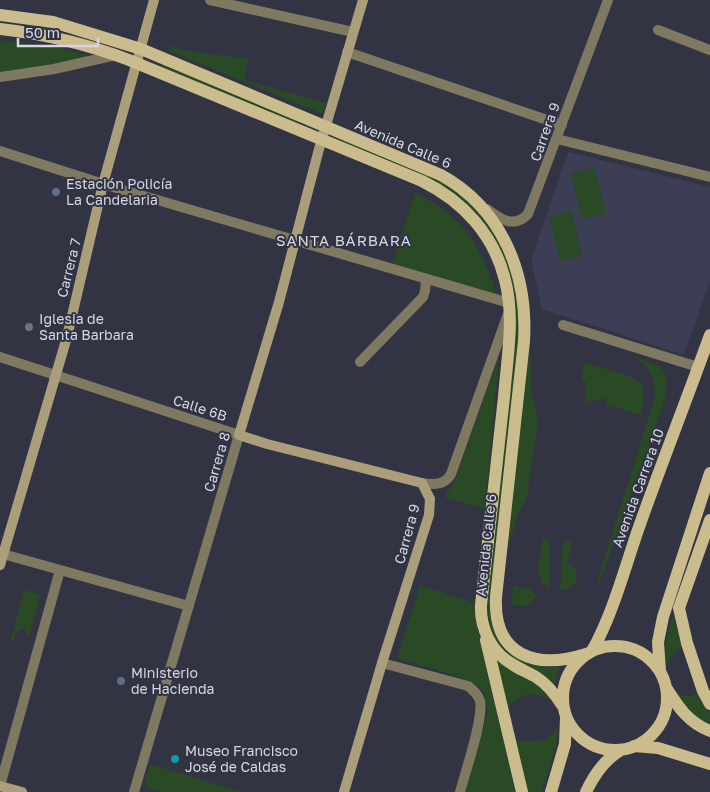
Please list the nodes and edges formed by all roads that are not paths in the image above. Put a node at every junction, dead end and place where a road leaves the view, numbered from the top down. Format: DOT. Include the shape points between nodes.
graph roads {
  1 [pos="154,0"];
  2 [pos="210,0"];
  3 [pos="363,0"];
  4 [pos="608,0"];
  5 [pos="0,15"];
  6 [pos="0,29"];
  7 [pos="658,30"];
  8 [pos="353,32"];
  9 [pos="140,49"];
  10 [pos="710,50"];
  11 [pos="347,52"];
  12 [pos="116,55"];
  13 [pos="137,64"];
  14 [pos="0,77"];
  15 [pos="562,125"];
  16 [pos="325,127"];
  17 [pos="322,139"];
  18 [pos="557,139"];
  19 [pos="0,151"];
  20 [pos="710,177"];
  21 [pos="104,184"];
  22 [pos="476,200"];
  23 [pos="295,240"];
  24 [pos="426,279"];
  25 [pos="509,306"];
  26 [pos="563,326"];
  27 [pos="710,334"];
  28 [pos="0,357"];
  29 [pos="360,362"];
  30 [pos="698,366"];
  31 [pos="56,375"];
  32 [pos="239,435"];
  33 [pos="710,473"];
  34 [pos="422,483"];
  35 [pos="710,520"];
  36 [pos="3,554"];
  37 [pos="0,565"];
  38 [pos="60,570"];
  39 [pos="189,606"];
  40 [pos="483,628"];
  41 [pos="589,652"];
  42 [pos="382,662"];
  43 [pos="660,671"];
  44 [pos="666,688"];
  45 [pos="710,704"];
  46 [pos="562,705"];
  47 [pos="566,718"];
  48 [pos="710,731"];
  49 [pos="634,746"];
  50 [pos="621,750"];
  51 [pos="710,764"];
  52 [pos="0,786"];
  53 [pos="22,792"];
  54 [pos="134,792"];
  55 [pos="344,792"];
  56 [pos="460,792"];
  57 [pos="522,792"];
  58 [pos="551,792"];
  59 [pos="586,792"];
  1 -- 9 [label="street, Carrera 7"];
  2 -- 8 [label="street"];
  3 -- 8 [label="street, Carrera 8"];
  4 -- 15 [label="street, Carrera 9"];
  5 -- 9 [label="main road, Avenida Calle 6" via="53,22"];
  6 -- 12 [label="main road, Avenida Calle 6" via="60,38"];
  7 -- 10 [label="street"];
  8 -- 11 [label="street, Carrera 8"];
  9 -- 13 [label="street, Carrera 7"];
  9 -- 16 [label="main road, Avenida Calle 6"];
  11 -- 15 [label="street"];
  11 -- 16 [label="street, Carrera 8"];
  12 -- 13 [label="main road, Avenida Calle 6"];
  12 -- 14 [label="street" via="54,70"];
  13 -- 17 [label="main road, Avenida Calle 6"];
  13 -- 21 [label="street, Carrera 7"];
  15 -- 18 [label="street, Carrera 9"];
  16 -- 17 [label="street, Carrera 8"];
  16 -- 22 [label="main road, Avenida Calle 6" via="441,175"];
  17 -- 23 [label="street, Carrera 8"];
  17 -- 25 [label="main road, Avenida Calle 6" via="422,181 442,191 462,207 492,246 505,280"];
  18 -- 20 [label="street"];
  18 -- 22 [label="street, Carrera 9" via="531,209 524,218 506,221"];
  19 -- 21 [label="street"];
  21 -- 23 [label="street"];
  21 -- 31 [label="street, Carrera 7"];
  22 -- 41 [label="main road, Avenida Calle 6" via="512,256 521,282 524,316 496,620 503,638 530,657 547,661 569,660"];
  23 -- 24 [label="street"];
  23 -- 32 [label="street, Carrera 8"];
  24 -- 25 [label="street"];
  24 -- 29 [label="street" via="423,297"];
  25 -- 34 [label="street" via="451,474 444,482"];
  25 -- 40 [label="main road, Avenida Calle 6" via="509,344 480,605"];
  26 -- 30 [label="street"];
  27 -- 30 [label="main road, Avenida Carrera 10"];
  28 -- 31 [label="street, Calle 6B"];
  30 -- 41 [label="main road, Avenida Carrera 10" via="605,624"];
  31 -- 32 [label="street, Calle 6B"];
  31 -- 36 [label="street, Carrera 7"];
  32 -- 34 [label="street, Calle 6B"];
  32 -- 39 [label="street, Carrera 8"];
  33 -- 43 [label="main road" via="663,617 658,642"];
  34 -- 42 [label="street, Carrera 9" via="430,499 429,515"];
  35 -- 45 [label="main road" via="679,608 687,643"];
  36 -- 37 [label="street, Carrera 7"];
  36 -- 38 [label="street"];
  38 -- 39 [label="street"];
  38 -- 52 [label="street"];
  39 -- 54 [label="street, Carrera 8"];
  40 -- 46 [label="main road, Avenida Calle 6" via="501,656 542,681"];
  40 -- 57 [label="main road"];
  41 -- 43 [label="main road" via="605,646 631,648 642,653"];
  41 -- 46 [label="main road" via="570,670 563,687"];
  42 -- 55 [label="street, Carrera 9"];
  42 -- 56 [label="street" via="468,686 477,695 480,716"];
  43 -- 44 [label="main road"];
  44 -- 48 [label="main road" via="694,724"];
  44 -- 49 [label="main road" via="666,708 661,723 651,735"];
  46 -- 47 [label="main road"];
  47 -- 50 [label="main road" via="588,743"];
  47 -- 58 [label="main road" via="565,744"];
  49 -- 50 [label="main road"];
  49 -- 51 [label="main road" via="658,748"];
  50 -- 59 [label="main road" via="594,776"];
  52 -- 53 [label="street"];
}
